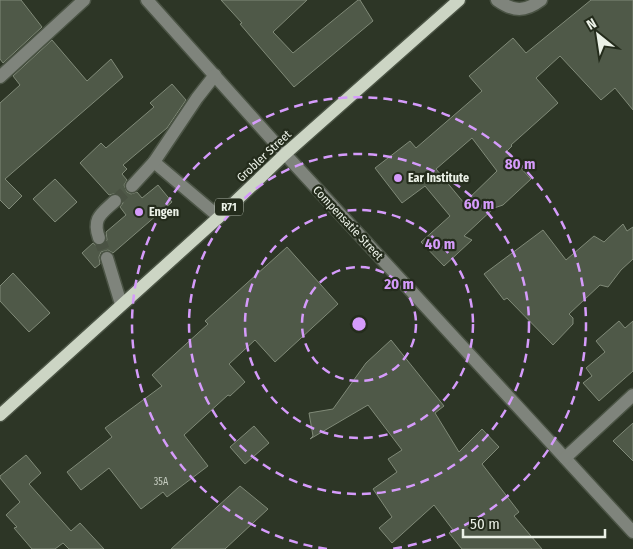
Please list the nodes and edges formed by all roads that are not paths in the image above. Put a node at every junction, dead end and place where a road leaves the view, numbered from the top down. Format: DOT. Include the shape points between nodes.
graph roads {
  1 [pos="84,0"];
  2 [pos="147,0"];
  3 [pos="459,0"];
  4 [pos="497,0"];
  5 [pos="541,0"];
  6 [pos="215,76"];
  7 [pos="0,77"];
  8 [pos="285,154"];
  9 [pos="154,162"];
  10 [pos="132,186"];
  11 [pos="115,201"];
  12 [pos="219,217"];
  13 [pos="99,238"];
  14 [pos="107,258"];
  15 [pos="122,304"];
  16 [pos="633,396"];
  17 [pos="0,415"];
  18 [pos="565,458"];
  19 [pos="633,532"];
  1 -- 7 [label="street"];
  2 -- 6 [label="street, Compensatie Street"];
  3 -- 8 [label="main road, Grobler Street / R71"];
  4 -- 5 [label="street" via="520,10"];
  6 -- 8 [label="street, Compensatie Street"];
  6 -- 9 [label="street"];
  8 -- 12 [label="main road, Grobler Street / R71"];
  8 -- 18 [label="street, Compensatie Street"];
  9 -- 10 [label="street"];
  9 -- 12 [label="street"];
  11 -- 13 [label="street" via="96,221"];
  12 -- 15 [label="main road, Grobler Street / R71"];
  14 -- 15 [label="street"];
  15 -- 17 [label="main road, Grobler Street / R71"];
  16 -- 18 [label="street"];
  18 -- 19 [label="street, Compensatie Street"];
}
